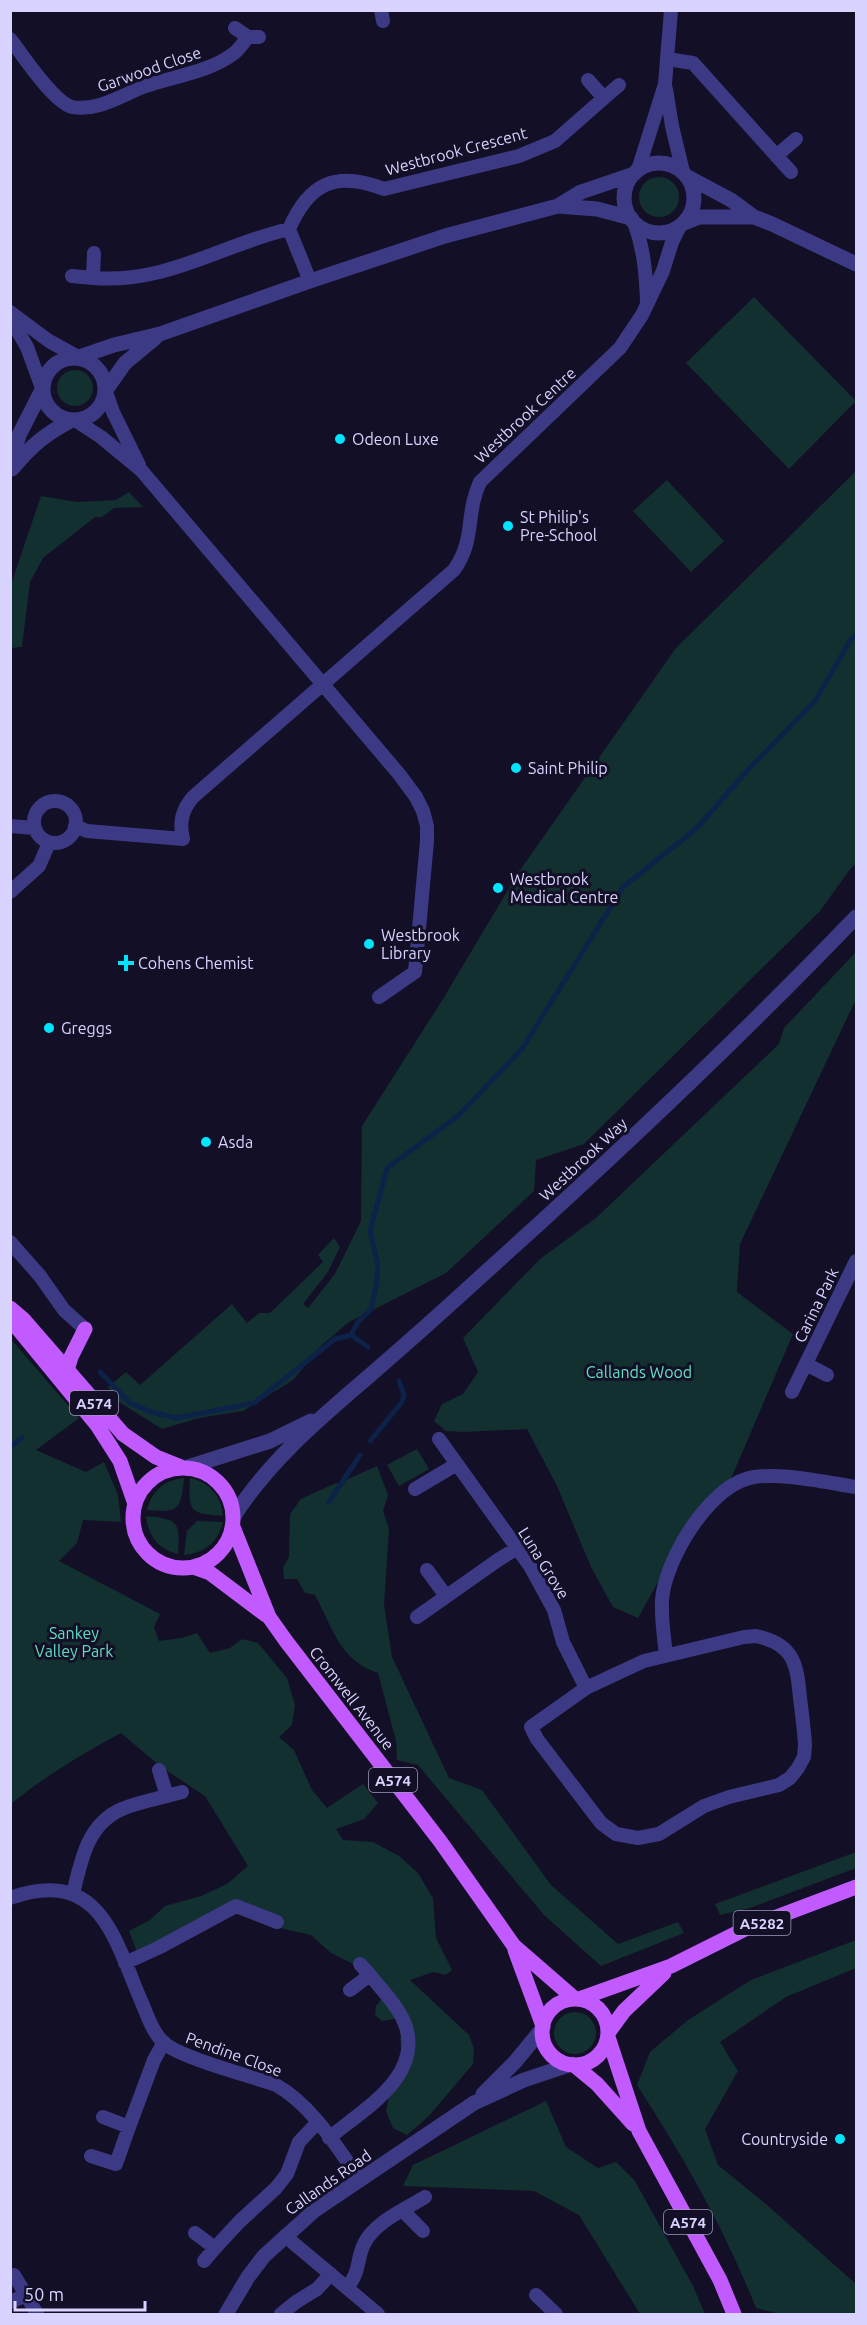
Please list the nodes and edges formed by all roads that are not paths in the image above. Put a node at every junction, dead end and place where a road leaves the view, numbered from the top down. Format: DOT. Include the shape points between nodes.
graph roads {
  1 [pos="671,10"];
  2 [pos="235,28"];
  3 [pos="10,39"];
  4 [pos="667,60"];
  5 [pos="588,80"];
  6 [pos="665,84"];
  7 [pos="619,85"];
  8 [pos="604,98"];
  9 [pos="796,139"];
  10 [pos="776,156"];
  11 [pos="636,172"];
  12 [pos="791,172"];
  13 [pos="685,174"];
  14 [pos="558,206"];
  15 [pos="754,218"];
  16 [pos="633,220"];
  17 [pos="682,224"];
  18 [pos="289,229"];
  19 [pos="94,253"];
  20 [pos="856,264"];
  21 [pos="72,276"];
  22 [pos="93,278"];
  23 [pos="310,281"];
  24 [pos="647,304"];
  25 [pos="10,312"];
  26 [pos="10,318"];
  27 [pos="160,334"];
  28 [pos="79,357"];
  29 [pos="42,389"];
  30 [pos="106,391"];
  31 [pos="73,420"];
  32 [pos="10,470"];
  33 [pos="141,470"];
  34 [pos="324,684"];
  35 [pos="10,826"];
  36 [pos="75,826"];
  37 [pos="34,828"];
  38 [pos="49,843"];
  39 [pos="10,892"];
  40 [pos="856,917"];
  41 [pos="379,998"];
  42 [pos="10,1242"];
  43 [pos="856,1261"];
  44 [pos="10,1308"];
  45 [pos="10,1319"];
  46 [pos="85,1329"];
  47 [pos="806,1364"];
  48 [pos="67,1370"];
  49 [pos="827,1375"];
  50 [pos="792,1392"];
  51 [pos="323,1415"];
  52 [pos="439,1439"];
  53 [pos="457,1464"];
  54 [pos="184,1467"];
  55 [pos="856,1487"];
  56 [pos="415,1489"];
  57 [pos="135,1504"];
  58 [pos="233,1522"];
  59 [pos="517,1548"];
  60 [pos="193,1567"];
  61 [pos="427,1570"];
  62 [pos="446,1596"];
  63 [pos="269,1617"];
  64 [pos="417,1617"];
  65 [pos="666,1655"];
  66 [pos="586,1688"];
  67 [pos="531,1727"];
  68 [pos="518,1732"];
  69 [pos="159,1770"];
  70 [pos="182,1792"];
  71 [pos="167,1796"];
  72 [pos="856,1887"];
  73 [pos="73,1894"];
  74 [pos="10,1898"];
  75 [pos="277,1922"];
  76 [pos="514,1946"];
  77 [pos="125,1963"];
  78 [pos="360,1964"];
  79 [pos="671,1966"];
  80 [pos="370,1975"];
  81 [pos="350,1990"];
  82 [pos="577,1999"];
  83 [pos="543,2027"];
  84 [pos="608,2035"];
  85 [pos="164,2042"];
  86 [pos="573,2065"];
  87 [pos="474,2103"];
  88 [pos="103,2117"];
  89 [pos="317,2123"];
  90 [pos="129,2127"];
  91 [pos="639,2131"];
  92 [pos="329,2138"];
  93 [pos="91,2156"];
  94 [pos="360,2180"];
  95 [pos="425,2197"];
  96 [pos="403,2211"];
  97 [pos="423,2231"];
  98 [pos="195,2233"];
  99 [pos="285,2236"];
  100 [pos="215,2248"];
  101 [pos="204,2261"];
  102 [pos="331,2274"];
  103 [pos="14,2275"];
  104 [pos="348,2288"];
  105 [pos="26,2295"];
  106 [pos="536,2295"];
  107 [pos="10,2302"];
  108 [pos="37,2314"];
  109 [pos="226,2314"];
  110 [pos="281,2314"];
  111 [pos="378,2314"];
  112 [pos="553,2314"];
  113 [pos="734,2314"];
  1 -- 4 [label="street"];
  2 -- 3 [label="street, Garwood Close" via="254,37 232,55 211,66 92,106 71,107 58,99"];
  4 -- 6 [label="street"];
  4 -- 10 [label="street" via="693,63"];
  5 -- 8 [label="street"];
  6 -- 11 [label="street"];
  6 -- 13 [label="street"];
  7 -- 8 [label="street, Westbrook Crescent"];
  8 -- 18 [label="street, Westbrook Crescent" via="555,141 519,156 384,189 345,179 324,186 297,209"];
  9 -- 10 [label="street"];
  10 -- 12 [label="street"];
  11 -- 13 [label="street" via="656,163"];
  11 -- 14 [label="street" via="581,192"];
  11 -- 16 [label="street" via="624,196"];
  13 -- 15 [label="street"];
  13 -- 17 [label="street" via="694,195"];
  14 -- 16 [label="street" via="597,209"];
  14 -- 23 [label="street" via="445,236"];
  15 -- 17 [label="street" via="699,217"];
  15 -- 20 [label="street"];
  16 -- 17 [label="street" via="652,232"];
  16 -- 24 [label="street" via="646,268"];
  17 -- 24 [label="street, Westbrook Centre"];
  18 -- 22 [label="street" via="169,271 128,279"];
  18 -- 23 [label="street"];
  19 -- 22 [label="street"];
  21 -- 22 [label="street"];
  23 -- 27 [label="street"];
  24 -- 34 [label="street, Westbrook Centre" via="620,348 480,482 472,504 467,547 454,570"];
  25 -- 28 [label="street"];
  26 -- 29 [label="street" via="27,347"];
  27 -- 28 [label="street"];
  27 -- 30 [label="street" via="125,363"];
  28 -- 29 [label="street" via="67,357 49,368"];
  28 -- 30 [label="street" via="96,365"];
  29 -- 31 [label="street" via="54,414"];
  29 -- 32 [label="street" via="19,435"];
  30 -- 31 [label="street" via="99,408 84,419"];
  30 -- 33 [label="street"];
  31 -- 32 [label="street" via="31,446"];
  31 -- 33 [label="street"];
  33 -- 34 [label="street"];
  34 -- 36 [label="street, Westbrook Centre" via="193,797 182,816 183,838 87,831"];
  34 -- 41 [label="street" via="416,797 427,826 416,972"];
  35 -- 37 [label="street"];
  36 -- 37 [label="street" via="69,808 51,802 35,814"];
  36 -- 38 [label="street" via="62,842"];
  37 -- 38 [label="street"];
  38 -- 39 [label="street" via="39,866"];
  40 -- 51 [label="street, Westbrook Way" via="629,1142"];
  42 -- 46 [label="street" via="64,1310"];
  43 -- 47 [label="street, Carina Park"];
  44 -- 48 [label="main road, A574"];
  45 -- 57 [label="main road, A574" via="108,1443 120,1461"];
  46 -- 48 [label="main road"];
  47 -- 49 [label="street, Carina Park"];
  47 -- 50 [label="street, Carina Park"];
  48 -- 54 [label="main road, A574" via="123,1434 156,1457"];
  51 -- 54 [label="street, Westbrook Way" via="270,1441"];
  51 -- 58 [label="street, Westbrook Way" via="262,1476"];
  52 -- 53 [label="street, Luna Grove"];
  53 -- 56 [label="street"];
  53 -- 59 [label="street, Luna Grove"];
  54 -- 57 [label="main road" via="165,1470 152,1478"];
  54 -- 58 [label="main road, A574" via="202,1471 225,1489 232,1502"];
  55 -- 65 [label="street" via="759,1476 721,1493 678,1551 667,1576 662,1608"];
  57 -- 60 [label="main road, A574" via="133,1520 142,1547 165,1564"];
  58 -- 60 [label="main road" via="228,1541 219,1553"];
  58 -- 63 [label="main road, Cromwell Avenue / A574"];
  59 -- 62 [label="street"];
  59 -- 66 [label="street, Luna Grove" via="554,1610 563,1642"];
  60 -- 63 [label="main road, Cromwell Avenue / A574" via="217,1577"];
  61 -- 62 [label="street"];
  62 -- 64 [label="street"];
  63 -- 76 [label="main road, Cromwell Avenue / A574" via="440,1841"];
  65 -- 66 [label="street"];
  65 -- 67 [label="street" via="744,1637 766,1638 785,1649 797,1667 805,1745 804,1757 790,1778 779,1785 704,1806 648,1838 627,1837 602,1823"];
  66 -- 67 [label="street"];
  67 -- 68 [label="street"];
  69 -- 71 [label="street"];
  70 -- 71 [label="street"];
  71 -- 73 [label="street" via="122,1809 100,1824 85,1849"];
  72 -- 79 [label="main road, A5282" via="745,1929"];
  73 -- 74 [label="street, Pendine Close" via="45,1889"];
  73 -- 77 [label="street, Pendine Close" via="104,1920"];
  75 -- 77 [label="street" via="237,1906"];
  76 -- 82 [label="main road, Cromwell Avenue / A574"];
  76 -- 83 [label="main road, Cromwell Avenue / A574"];
  77 -- 85 [label="street, Pendine Close" via="152,2025"];
  78 -- 80 [label="street"];
  79 -- 82 [label="main road, A5282"];
  79 -- 84 [label="main road, A5282" via="624,2011"];
  80 -- 81 [label="street"];
  80 -- 92 [label="street" via="405,2024 406,2060 387,2090"];
  82 -- 83 [label="main road" via="554,2007"];
  82 -- 84 [label="main road, A574" via="597,2007 607,2023"];
  83 -- 86 [label="main road, A574" via="547,2048 562,2062"];
  83 -- 87 [label="street, Callands Road"];
  84 -- 86 [label="main road" via="600,2054"];
  84 -- 91 [label="main road, A574"];
  85 -- 89 [label="street, Pendine Close" via="181,2053 276,2085 300,2102"];
  85 -- 90 [label="street, Pendine Close" via="153,2060"];
  86 -- 87 [label="street, Callands Road" via="540,2074"];
  86 -- 91 [label="main road, A574" via="603,2090"];
  87 -- 94 [label="street, Callands Road"];
  88 -- 90 [label="street"];
  89 -- 92 [label="street, Pendine Close"];
  89 -- 100 [label="street" via="299,2142 287,2174 276,2188"];
  90 -- 93 [label="street, Pendine Close" via="116,2164"];
  91 -- 113 [label="main road, A574" via="720,2280"];
  92 -- 94 [label="street, Pendine Close"];
  94 -- 99 [label="street, Callands Road"];
  95 -- 96 [label="street"];
  96 -- 97 [label="street"];
  96 -- 104 [label="street" via="367,2239 357,2275"];
  98 -- 100 [label="street"];
  99 -- 102 [label="street"];
  99 -- 109 [label="street, Callands Road" via="248,2277"];
  100 -- 101 [label="street"];
  102 -- 104 [label="street"];
  102 -- 110 [label="street"];
  103 -- 105 [label="street"];
  104 -- 111 [label="street"];
  105 -- 107 [label="street"];
  105 -- 108 [label="street"];
  106 -- 112 [label="street"];
}
